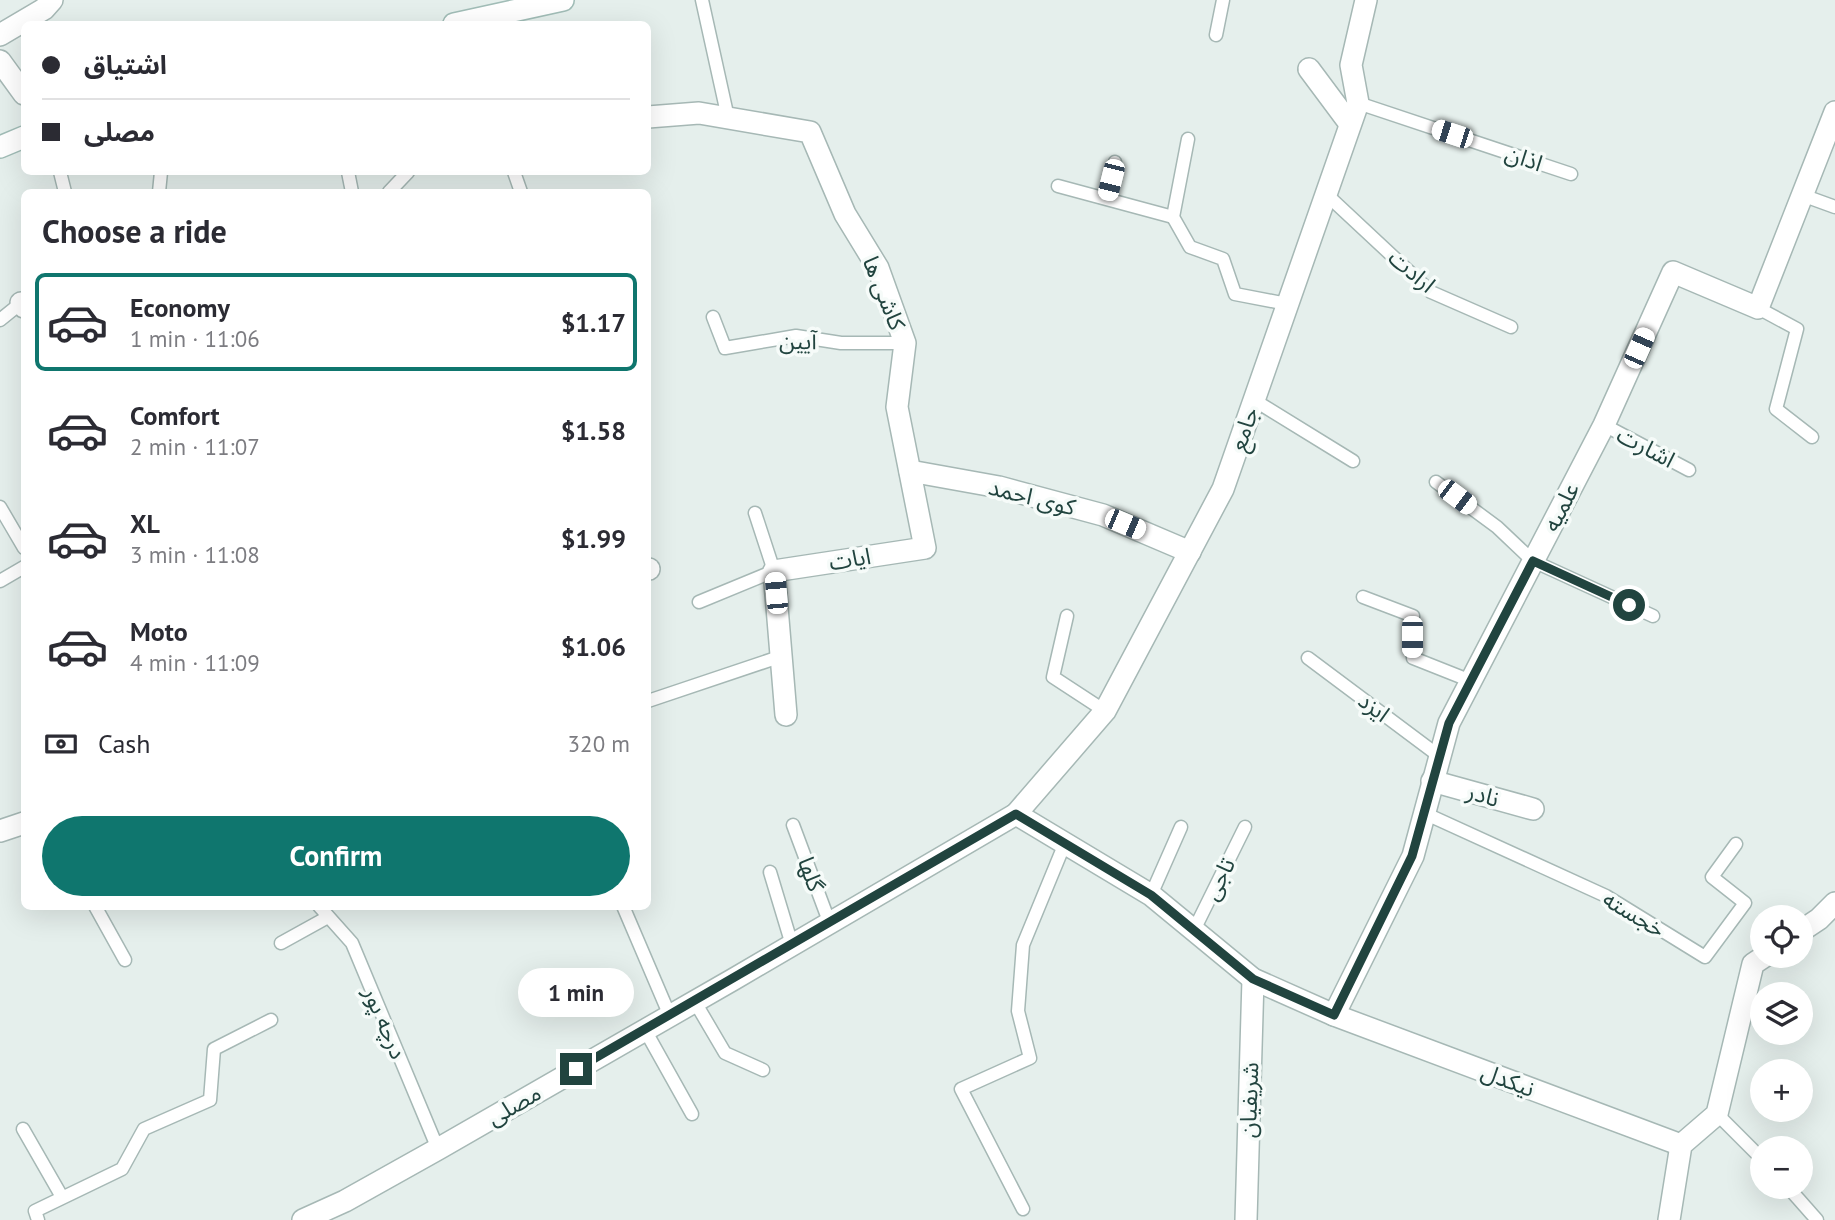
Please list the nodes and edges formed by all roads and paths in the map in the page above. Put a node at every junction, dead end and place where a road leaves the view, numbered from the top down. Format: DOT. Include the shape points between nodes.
graph roads {
  1 [pos="52,0"];
  2 [pos="563,0"];
  3 [pos="702,0"];
  4 [pos="1223,0"];
  5 [pos="1366,0"];
  6 [pos="23,21"];
  7 [pos="468,21"];
  8 [pos="21,22"];
  9 [pos="0,34"];
  10 [pos="1216,35"];
  11 [pos="0,61"];
  12 [pos="1309,69"];
  13 [pos="21,90"];
  14 [pos="1358,103"];
  15 [pos="1835,112"];
  16 [pos="651,117"];
  17 [pos="728,118"];
  18 [pos="1350,124"];
  19 [pos="21,138"];
  20 [pos="1188,139"];
  21 [pos="0,146"];
  22 [pos="1115,162"];
  23 [pos="1571,174"];
  24 [pos="405,175"];
  25 [pos="1058,186"];
  26 [pos="392,189"];
  27 [pos="1326,194"];
  28 [pos="1802,195"];
  29 [pos="1106,198"];
  30 [pos="1835,207"];
  31 [pos="1174,217"];
  32 [pos="21,304"];
  33 [pos="1287,304"];
  34 [pos="1758,308"];
  35 [pos="713,317"];
  36 [pos="0,320"];
  37 [pos="1511,327"];
  38 [pos="905,343"];
  39 [pos="1254,400"];
  40 [pos="1604,425"];
  41 [pos="1812,437"];
  42 [pos="1353,461"];
  43 [pos="1689,470"];
  44 [pos="910,471"];
  45 [pos="1436,482"];
  46 [pos="0,507"];
  47 [pos="755,513"];
  48 [pos="21,543"];
  49 [pos="926,548"];
  50 [pos="1190,552"];
  51 [pos="1533,561"];
  52 [pos="21,569"];
  53 [pos="774,571"];
  54 [pos="0,581"];
  55 [pos="1363,597"];
  56 [pos="699,602"];
  57 [pos="1067,616"];
  58 [pos="1653,616"];
  59 [pos="782,656"];
  60 [pos="1308,658"];
  61 [pos="1471,681"];
  62 [pos="651,700"];
  63 [pos="1105,711"];
  64 [pos="786,715"];
  65 [pos="1439,756"];
  66 [pos="1432,781"];
  67 [pos="1533,809"];
  68 [pos="1424,813"];
  69 [pos="1016,814"];
  70 [pos="21,823"];
  71 [pos="793,825"];
  72 [pos="1181,827"];
  73 [pos="1245,827"];
  74 [pos="0,831"];
  75 [pos="1065,843"];
  76 [pos="1736,844"];
  77 [pos="770,873"];
  78 [pos="1151,895"];
  79 [pos="1835,903"];
  80 [pos="97,910"];
  81 [pos="322,910"];
  82 [pos="625,910"];
  83 [pos="328,917"];
  84 [pos="1813,923"];
  85 [pos="830,924"];
  86 [pos="1194,930"];
  87 [pos="281,943"];
  88 [pos="792,945"];
  89 [pos="125,960"];
  90 [pos="1752,968"];
  91 [pos="1253,979"];
  92 [pos="695,1002"];
  93 [pos="1334,1015"];
  94 [pos="670,1016"];
  95 [pos="271,1020"];
  96 [pos="645,1030"];
  97 [pos="763,1070"];
  98 [pos="692,1114"];
  99 [pos="1717,1114"];
  100 [pos="23,1129"];
  101 [pos="1682,1145"];
  102 [pos="1750,1147"];
  103 [pos="438,1149"];
  104 [pos="62,1197"];
  105 [pos="1798,1199"];
  106 [pos="1023,1209"];
  107 [pos="38,1220"];
  108 [pos="303,1220"];
  109 [pos="1246,1220"];
  110 [pos="1669,1220"];
  111 [pos="1817,1220"];
  1 -- 6 [label="street"];
  2 -- 7 [label="street"];
  3 -- 17 [label="lane"];
  4 -- 10 [label="lane"];
  5 -- 14 [label="street" via="1351,65"];
  8 -- 9 [label="street"];
  11 -- 13 [label="street"];
  12 -- 18 [label="street"];
  14 -- 18 [label="street, جامع"];
  14 -- 23 [label="lane, اذان"];
  15 -- 28 [label="street"];
  16 -- 17 [label="street, کاشی ها" via="699,113"];
  17 -- 38 [label="street, کاشی ها" via="810,132 845,214 878,268"];
  18 -- 27 [label="street, جامع"];
  19 -- 21 [label="street"];
  20 -- 31 [label="lane"];
  22 -- 29 [label="lane"];
  24 -- 26 [label="lane"];
  25 -- 29 [label="lane"];
  27 -- 33 [label="street, جامع"];
  27 -- 37 [label="lane, ارادت" via="1431,292"];
  28 -- 30 [label="lane"];
  28 -- 34 [label="street"];
  29 -- 31 [label="lane"];
  31 -- 33 [label="lane" via="1190,247 1223,259 1235,294"];
  32 -- 36 [label="lane"];
  33 -- 39 [label="street, جامع"];
  34 -- 40 [label="street, علمیه" via="1673,272"];
  34 -- 41 [label="lane" via="1797,329 1776,409"];
  35 -- 38 [label="lane, آیین" via="725,348 796,336 841,343"];
  38 -- 44 [label="street, کاشی ها" via="897,407"];
  39 -- 42 [label="lane"];
  39 -- 50 [label="street, جامع" via="1223,489"];
  40 -- 43 [label="lane, اشارت"];
  40 -- 51 [label="street, علمیه"];
  44 -- 49 [label="street, کاشی ها"];
  44 -- 50 [label="street, کوی احمد" via="999,487 1103,515"];
  45 -- 51 [label="lane" via="1497,527"];
  46 -- 48 [label="lane"];
  47 -- 53 [label="lane"];
  49 -- 53 [label="street, ایات"];
  50 -- 63 [label="street, جامع"];
  51 -- 58 [label="lane"];
  51 -- 61 [label="street, علمیه"];
  52 -- 54 [label="lane"];
  53 -- 56 [label="lane, ایات"];
  53 -- 59 [label="street"];
  55 -- 61 [label="lane" via="1412,616 1412,658"];
  57 -- 63 [label="lane" via="1053,677"];
  59 -- 62 [label="lane"];
  59 -- 64 [label="street"];
  60 -- 65 [label="lane, ایزد"];
  61 -- 65 [label="street, علمیه" via="1449,723"];
  63 -- 69 [label="street, جامع"];
  65 -- 66 [label="street, علمیه"];
  66 -- 67 [label="street, نادر"];
  66 -- 68 [label="street, علمیه"];
  68 -- 76 [label="lane, خجسته" via="1606,896 1705,957 1745,903 1712,877"];
  68 -- 93 [label="street, علمیه" via="1412,856"];
  69 -- 75 [label="street"];
  69 -- 85 [label="street, مصلی"];
  70 -- 74 [label="street"];
  71 -- 85 [label="lane, گلها"];
  72 -- 78 [label="lane"];
  73 -- 86 [label="lane, تاجی"];
  75 -- 78 [label="street"];
  75 -- 106 [label="lane" via="1023,945 1018,1011 1030,1058 961,1088"];
  77 -- 88 [label="lane"];
  78 -- 86 [label="street"];
  79 -- 84 [label="street"];
  80 -- 89 [label="lane"];
  81 -- 83 [label="lane, درچه پور"];
  82 -- 94 [label="lane"];
  83 -- 87 [label="lane"];
  83 -- 103 [label="lane, درچه پور" via="352,943"];
  85 -- 88 [label="street, مصلی"];
  86 -- 91 [label="street"];
  88 -- 92 [label="street, مصلی"];
  90 -- 99 [label="street"];
  91 -- 93 [label="street"];
  91 -- 109 [label="street, شریفیان"];
  92 -- 94 [label="street, مصلی"];
  92 -- 97 [label="lane" via="725,1053"];
  93 -- 101 [label="street, نیکدل"];
  94 -- 96 [label="street, مصلی"];
  95 -- 104 [label="lane" via="215,1049 210,1100 144,1129 122,1168"];
  96 -- 98 [label="lane"];
  96 -- 103 [label="street, مصلی"];
  99 -- 101 [label="street"];
  99 -- 102 [label="lane"];
  100 -- 104 [label="lane"];
  101 -- 110 [label="street"];
  103 -- 108 [label="street, مصلی"];
  104 -- 107 [label="lane" via="35,1211"];
  105 -- 111 [label="lane"];
}
